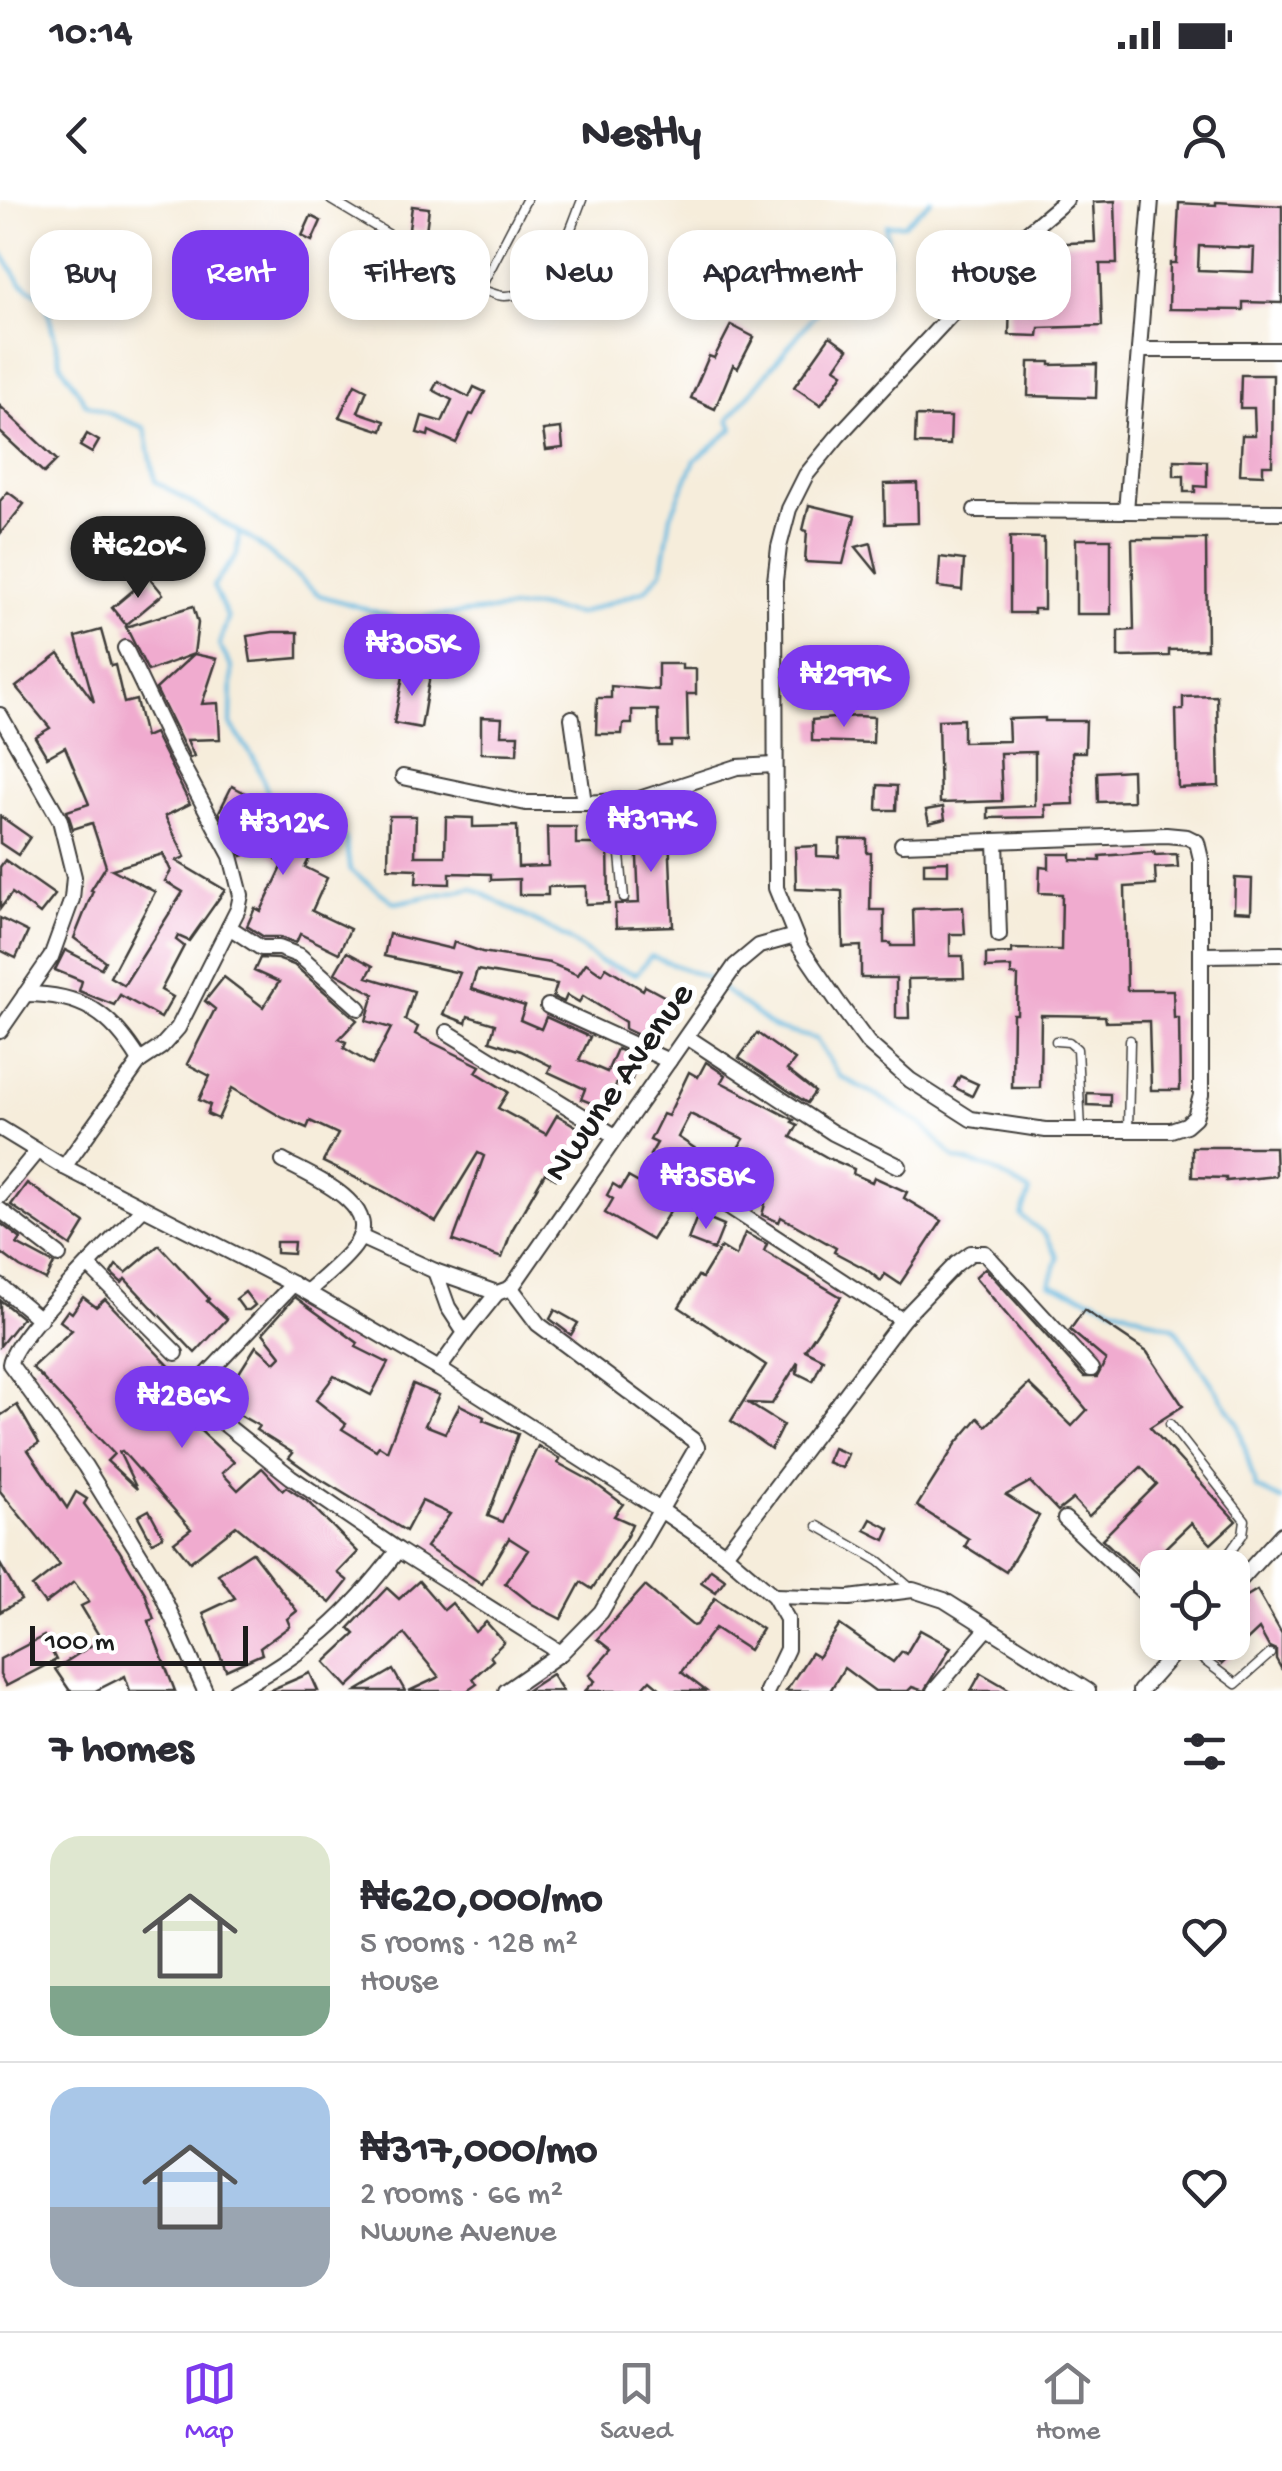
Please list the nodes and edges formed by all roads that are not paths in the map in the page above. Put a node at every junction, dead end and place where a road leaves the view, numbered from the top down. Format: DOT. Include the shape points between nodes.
graph roads {
  1 [pos="331,200"];
  2 [pos="526,200"];
  3 [pos="582,200"];
  4 [pos="1066,200"];
  5 [pos="1151,200"];
  6 [pos="381,230"];
  7 [pos="490,270"];
  8 [pos="490,292"];
  9 [pos="1139,350"];
  10 [pos="1282,350"];
  11 [pos="974,510"];
  12 [pos="1126,511"];
  13 [pos="1282,512"];
  14 [pos="124,648"];
  15 [pos="0,716"];
  16 [pos="572,718"];
  17 [pos="774,765"];
  18 [pos="403,777"];
  19 [pos="615,801"];
  20 [pos="584,802"];
  21 [pos="996,841"];
  22 [pos="902,844"];
  23 [pos="624,898"];
  24 [pos="229,927"];
  25 [pos="998,935"];
  26 [pos="795,936"];
  27 [pos="1282,954"];
  28 [pos="1202,956"];
  29 [pos="25,994"];
  30 [pos="548,1006"];
  31 [pos="359,1008"];
  32 [pos="0,1031"];
  33 [pos="446,1032"];
  34 [pos="687,1037"];
  35 [pos="1130,1040"];
  36 [pos="1056,1041"];
  37 [pos="669,1060"];
  38 [pos="140,1061"];
  39 [pos="0,1128"];
  40 [pos="1080,1130"];
  41 [pos="1128,1130"];
  42 [pos="616,1136"];
  43 [pos="37,1151"];
  44 [pos="283,1161"];
  45 [pos="899,1166"];
  46 [pos="64,1167"];
  47 [pos="705,1191"];
  48 [pos="0,1196"];
  49 [pos="142,1209"];
  50 [pos="0,1210"];
  51 [pos="360,1237"];
  52 [pos="59,1255"];
  53 [pos="89,1266"];
  54 [pos="435,1270"];
  55 [pos="293,1284"];
  56 [pos="0,1286"];
  57 [pos="504,1290"];
  58 [pos="307,1292"];
  59 [pos="40,1319"];
  60 [pos="902,1320"];
  61 [pos="464,1333"];
  62 [pos="176,1353"];
  63 [pos="439,1369"];
  64 [pos="1091,1369"];
  65 [pos="1170,1424"];
  66 [pos="659,1509"];
  67 [pos="1064,1520"];
  68 [pos="818,1526"];
  69 [pos="1282,1534"];
  70 [pos="398,1550"];
  71 [pos="1232,1550"];
  72 [pos="725,1554"];
  73 [pos="1250,1569"];
  74 [pos="913,1590"];
  75 [pos="1140,1590"];
  76 [pos="774,1596"];
  77 [pos="988,1628"];
  78 [pos="561,1653"];
  79 [pos="1270,1654"];
  80 [pos="1168,1660"];
  81 [pos="1205,1660"];
  82 [pos="206,1691"];
  83 [pos="235,1691"];
  84 [pos="506,1691"];
  85 [pos="767,1691"];
  86 [pos="934,1691"];
  87 [pos="1088,1691"];
  88 [pos="1140,1691"];
  1 -- 6 [label="lane"];
  2 -- 7 [label="lane"];
  3 -- 8 [label="lane" via="546,276 504,296"];
  4 -- 17 [label="street" via="1028,232 806,476 790,509 775,581"];
  5 -- 9 [label="street"];
  9 -- 10 [label="street"];
  9 -- 12 [label="street"];
  11 -- 12 [label="street"];
  12 -- 13 [label="street"];
  14 -- 24 [label="street" via="231,856 241,895"];
  15 -- 29 [label="street" via="60,820 74,877 64,927"];
  16 -- 20 [label="street"];
  17 -- 19 [label="street" via="737,767"];
  17 -- 26 [label="street" via="776,888"];
  18 -- 20 [label="street" via="526,802"];
  19 -- 20 [label="street"];
  19 -- 23 [label="lane"];
  21 -- 22 [label="street"];
  21 -- 25 [label="street"];
  21 -- 28 [label="street" via="1166,835 1196,842"];
  24 -- 31 [label="street" via="261,948 300,956"];
  24 -- 38 [label="street" via="178,1028"];
  26 -- 34 [label="street, Nwune Avenue" via="759,946 735,966"];
  26 -- 40 [label="street" via="868,1044 944,1105 1002,1125"];
  27 -- 28 [label="street"];
  28 -- 41 [label="street" via="1199,1108 1186,1126"];
  29 -- 32 [label="street"];
  29 -- 38 [label="street" via="55,994 104,1015"];
  30 -- 37 [label="street"];
  33 -- 42 [label="street"];
  34 -- 37 [label="street, Nwune Avenue"];
  34 -- 45 [label="street" via="834,1133"];
  35 -- 41 [label="lane"];
  36 -- 40 [label="lane" via="1076,1050"];
  37 -- 42 [label="street, Nwune Avenue"];
  38 -- 46 [label="street"];
  39 -- 43 [label="street"];
  40 -- 41 [label="street"];
  42 -- 57 [label="street, Nwune Avenue"];
  43 -- 46 [label="street"];
  43 -- 48 [label="street"];
  44 -- 51 [label="street" via="349,1199 358,1210"];
  46 -- 49 [label="street"];
  47 -- 60 [label="street"];
  49 -- 53 [label="street"];
  49 -- 55 [label="street"];
  50 -- 52 [label="street"];
  51 -- 54 [label="street"];
  51 -- 58 [label="street"];
  53 -- 59 [label="street"];
  53 -- 62 [label="street"];
  54 -- 57 [label="street"];
  54 -- 61 [label="street"];
  55 -- 58 [label="street"];
  55 -- 70 [label="street" via="196,1386 197,1402"];
  56 -- 59 [label="street"];
  57 -- 61 [label="street, Nwune Avenue"];
  57 -- 66 [label="street" via="538,1324 693,1440 695,1454"];
  58 -- 63 [label="street"];
  59 -- 82 [label="street" via="10,1364 85,1466 155,1580"];
  60 -- 64 [label="street" via="956,1264 985,1253"];
  60 -- 72 [label="street"];
  61 -- 63 [label="street, Nwune Avenue"];
  63 -- 66 [label="street"];
  65 -- 71 [label="lane" via="1245,1520"];
  66 -- 72 [label="street"];
  66 -- 78 [label="street" via="602,1612"];
  67 -- 75 [label="street"];
  68 -- 74 [label="lane"];
  69 -- 73 [label="street"];
  70 -- 78 [label="street"];
  70 -- 83 [label="street" via="327,1631"];
  72 -- 76 [label="street"];
  74 -- 76 [label="street" via="849,1598"];
  74 -- 77 [label="street" via="944,1600"];
  76 -- 85 [label="street" via="789,1633"];
  77 -- 86 [label="street"];
  77 -- 87 [label="street"];
  78 -- 84 [label="street"];
  79 -- 81 [label="lane" via="1236,1684"];
  80 -- 88 [label="street"];
}
